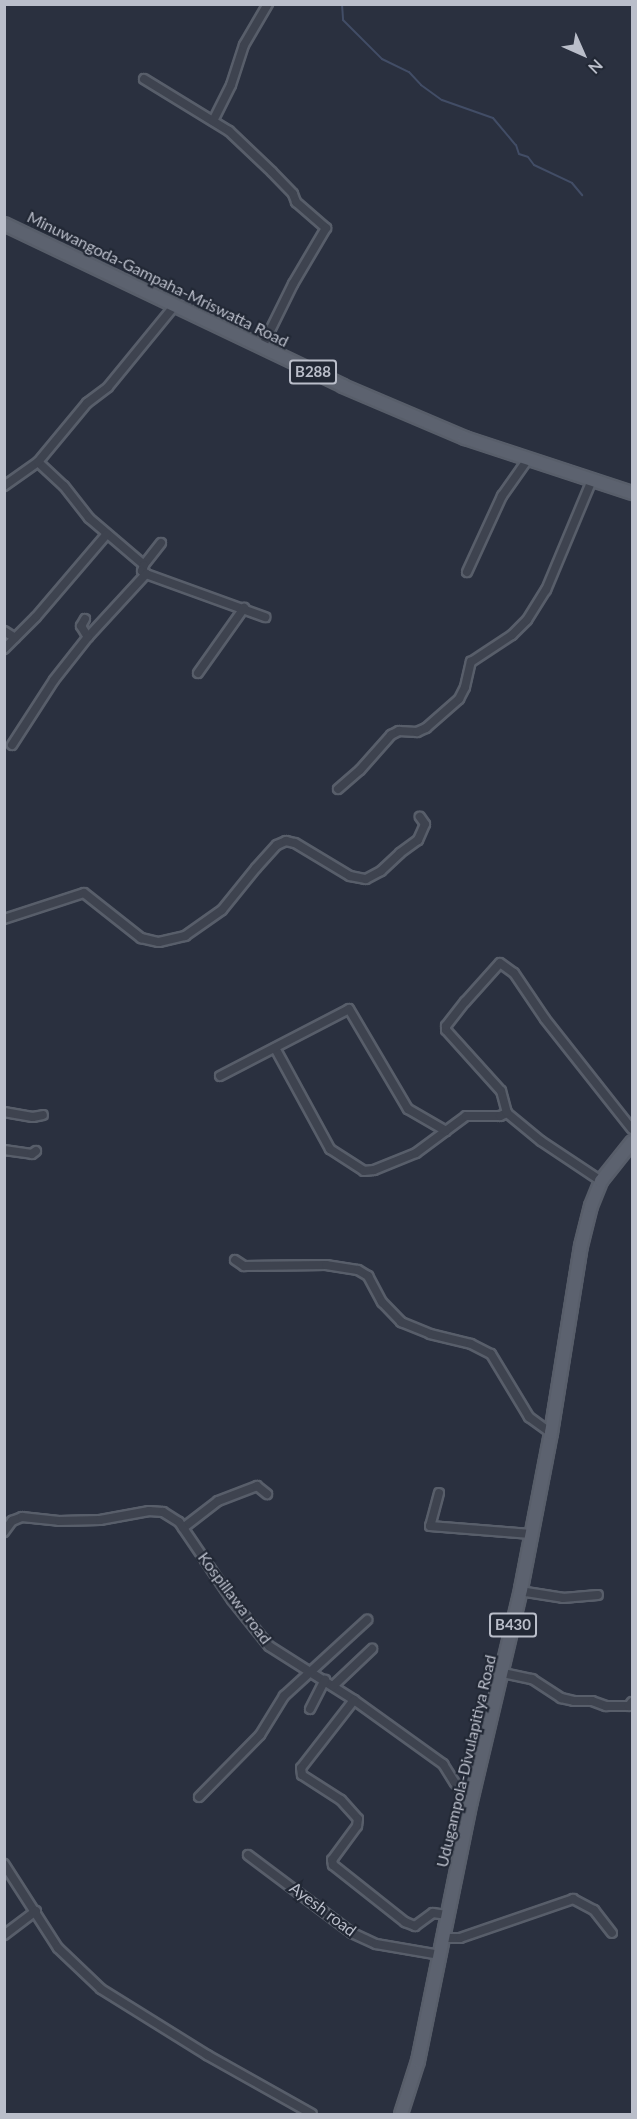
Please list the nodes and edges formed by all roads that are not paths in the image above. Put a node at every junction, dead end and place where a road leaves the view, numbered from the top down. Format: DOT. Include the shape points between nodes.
graph roads {
  1 [pos="268,4"];
  2 [pos="144,79"];
  3 [pos="213,121"];
  4 [pos="4,224"];
  5 [pos="175,306"];
  6 [pos="262,347"];
  7 [pos="528,459"];
  8 [pos="38,462"];
  9 [pos="592,480"];
  10 [pos="4,486"];
  11 [pos="633,493"];
  12 [pos="106,534"];
  13 [pos="161,543"];
  14 [pos="145,569"];
  15 [pos="467,572"];
  16 [pos="244,608"];
  17 [pos="266,617"];
  18 [pos="86,619"];
  19 [pos="4,631"];
  20 [pos="88,637"];
  21 [pos="15,638"];
  22 [pos="4,649"];
  23 [pos="198,673"];
  24 [pos="12,745"];
  25 [pos="338,789"];
  26 [pos="420,817"];
  27 [pos="4,919"];
  28 [pos="275,1048"];
  29 [pos="220,1076"];
  30 [pos="4,1112"];
  31 [pos="507,1113"];
  32 [pos="43,1115"];
  33 [pos="633,1129"];
  34 [pos="446,1131"];
  35 [pos="633,1142"];
  36 [pos="4,1150"];
  37 [pos="36,1151"];
  38 [pos="601,1181"];
  39 [pos="235,1260"];
  40 [pos="551,1433"];
  41 [pos="439,1493"];
  42 [pos="267,1494"];
  43 [pos="183,1528"];
  44 [pos="4,1532"];
  45 [pos="531,1534"];
  46 [pos="521,1589"];
  47 [pos="598,1595"];
  48 [pos="367,1620"];
  49 [pos="372,1649"];
  50 [pos="310,1670"];
  51 [pos="503,1672"];
  52 [pos="325,1680"];
  53 [pos="333,1686"];
  54 [pos="354,1700"];
  55 [pos="633,1702"];
  56 [pos="310,1709"];
  57 [pos="199,1797"];
  58 [pos="471,1801"];
  59 [pos="248,1855"];
  60 [pos="4,1864"];
  61 [pos="36,1911"];
  62 [pos="448,1915"];
  63 [pos="612,1933"];
  64 [pos="4,1935"];
  65 [pos="444,1938"];
  66 [pos="440,1955"];
  67 [pos="312,2115"];
  68 [pos="401,2115"];
  1 -- 3 [label="street" via="244,45 231,86"];
  2 -- 3 [label="street"];
  3 -- 6 [label="street" via="273,172 296,202 326,228"];
  4 -- 5 [label="main road, Minuwangoda-Gampaha-Mriswatta Road / B288"];
  5 -- 6 [label="main road, Minuwangoda-Gampaha-Mriswatta Road / B288"];
  5 -- 8 [label="street" via="108,387 87,404"];
  6 -- 7 [label="main road, Minuwangoda-Gampaha-Mriswatta Road / B288" via="465,438"];
  7 -- 9 [label="main road, Minuwangoda-Gampaha-Mriswatta Road / B288"];
  7 -- 15 [label="street" via="502,496"];
  8 -- 10 [label="street"];
  8 -- 12 [label="street"];
  9 -- 11 [label="main road, Minuwangoda-Gampaha-Mriswatta Road / B288"];
  9 -- 25 [label="street" via="546,590 528,620 471,662 459,699 426,728 417,732 399,730 391,735"];
  12 -- 14 [label="street"];
  12 -- 21 [label="street"];
  13 -- 14 [label="street"];
  14 -- 16 [label="street"];
  14 -- 20 [label="street"];
  16 -- 17 [label="street"];
  16 -- 23 [label="street"];
  18 -- 20 [label="street" via="81,626"];
  19 -- 21 [label="street"];
  20 -- 24 [label="street" via="54,680"];
  21 -- 22 [label="street"];
  26 -- 27 [label="street" via="425,824 418,840 381,872 366,879 350,876 286,841 270,853 222,910 185,936 159,942 141,938 84,893"];
  28 -- 29 [label="street"];
  28 -- 34 [label="street" via="349,1009 408,1109"];
  28 -- 34 [label="street" via="330,1149 364,1171 416,1153"];
  30 -- 32 [label="street"];
  31 -- 33 [label="street" via="501,1091 446,1030 500,963 514,973 545,1019"];
  31 -- 34 [label="street" via="466,1116"];
  31 -- 38 [label="street" via="541,1142"];
  35 -- 38 [label="main road, Udugampola-Divulapitiya Road / B430"];
  36 -- 37 [label="street" via="25,1154"];
  38 -- 40 [label="main road, Udugampola-Divulapitiya Road / B430" via="581,1246"];
  39 -- 40 [label="street" via="244,1266 326,1265 358,1270 368,1276 382,1302 401,1322 491,1354 529,1417"];
  40 -- 45 [label="main road, Udugampola-Divulapitiya Road / B430"];
  41 -- 45 [label="street" via="430,1526"];
  42 -- 43 [label="street" via="257,1486 218,1501"];
  43 -- 44 [label="street, Kospillawa road" via="162,1512 149,1511 100,1520 22,1517 12,1521"];
  43 -- 50 [label="street, Kospillawa road" via="269,1646"];
  45 -- 46 [label="main road, Udugampola-Divulapitiya Road / B430"];
  46 -- 47 [label="street" via="563,1598"];
  46 -- 51 [label="main road, Udugampola-Divulapitiya Road / B430"];
  48 -- 50 [label="street"];
  49 -- 53 [label="street"];
  50 -- 52 [label="street, Kospillawa road"];
  50 -- 57 [label="street" via="284,1696 260,1735"];
  51 -- 55 [label="street" via="532,1679 561,1698 574,1701 606,1706 629,1706"];
  51 -- 58 [label="main road, Udugampola-Divulapitiya Road / B430"];
  52 -- 53 [label="street, Kospillawa road"];
  52 -- 56 [label="street"];
  53 -- 54 [label="street, Kospillawa road"];
  54 -- 58 [label="street, Kospillawa road" via="443,1764"];
  54 -- 62 [label="street" via="301,1768 302,1775 340,1800 358,1819 332,1860 333,1865 405,1922 415,1926 433,1913"];
  58 -- 62 [label="main road, Udugampola-Divulapitiya Road / B430"];
  59 -- 66 [label="street, Ayesh road" via="352,1933 376,1944"];
  60 -- 61 [label="street"];
  61 -- 64 [label="street"];
  61 -- 67 [label="street" via="58,1948 101,1989"];
  62 -- 65 [label="main road, Udugampola-Divulapitiya Road / B430"];
  63 -- 65 [label="street" via="594,1910 573,1899 460,1938"];
  65 -- 66 [label="main road, Udugampola-Divulapitiya Road / B430"];
  66 -- 68 [label="main road, Udugampola-Divulapitiya Road / B430" via="418,2061"];
}
